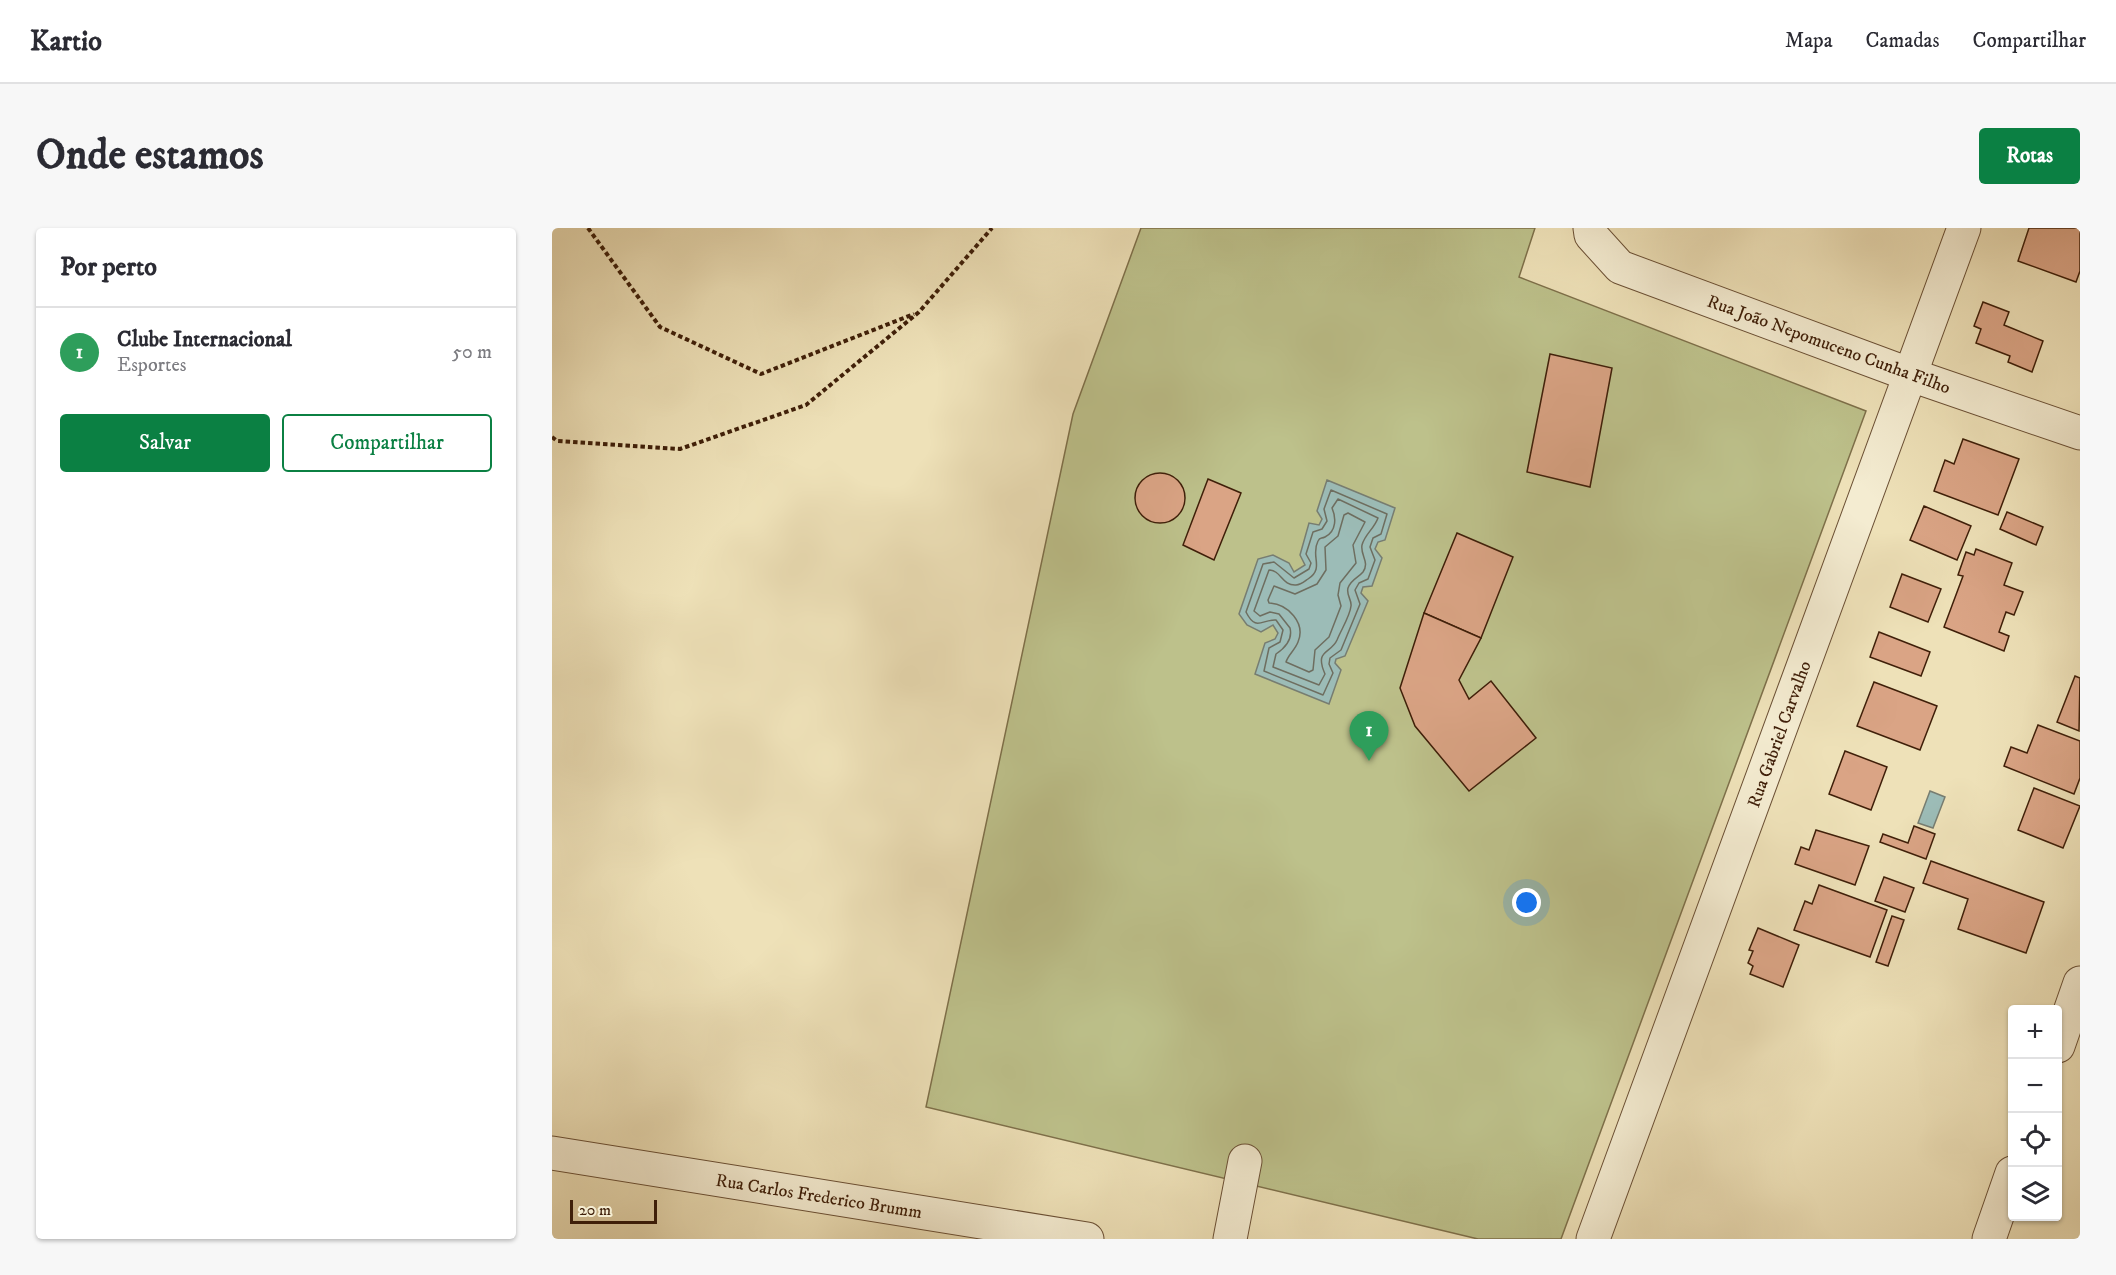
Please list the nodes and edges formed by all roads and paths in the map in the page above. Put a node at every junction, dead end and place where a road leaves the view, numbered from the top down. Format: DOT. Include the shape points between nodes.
graph roads {
  1 [pos="588,228"];
  2 [pos="992,228"];
  3 [pos="1965,228"];
  4 [pos="1591,232"];
  5 [pos="919,312"];
  6 [pos="1911,375"];
  7 [pos="2080,433"];
  8 [pos="552,437"];
  9 [pos="2080,983"];
  10 [pos="2062,1035"];
  11 [pos="552,1152"];
  12 [pos="1245,1161"];
  13 [pos="2008,1187"];
  14 [pos="1087,1239"];
  15 [pos="1230,1239"];
  16 [pos="1593,1239"];
  17 [pos="1989,1239"];
  1 -- 5 [label="path" via="660,327 761,374"];
  2 -- 5 [label="path"];
  3 -- 6 [label="street, Rua Gabriel Carvalho"];
  4 -- 6 [label="street, Rua João Nepomuceno Cunha Filho" via="1620,267"];
  5 -- 8 [label="path" via="806,405 680,449 557,441"];
  6 -- 7 [label="street, Rua João Nepomuceno Cunha Filho"];
  6 -- 16 [label="street, Rua Gabriel Carvalho"];
  9 -- 10 [label="street"];
  11 -- 14 [label="street, Rua Carlos Frederico Brumm"];
  12 -- 15 [label="street"];
  13 -- 17 [label="street"];
}
